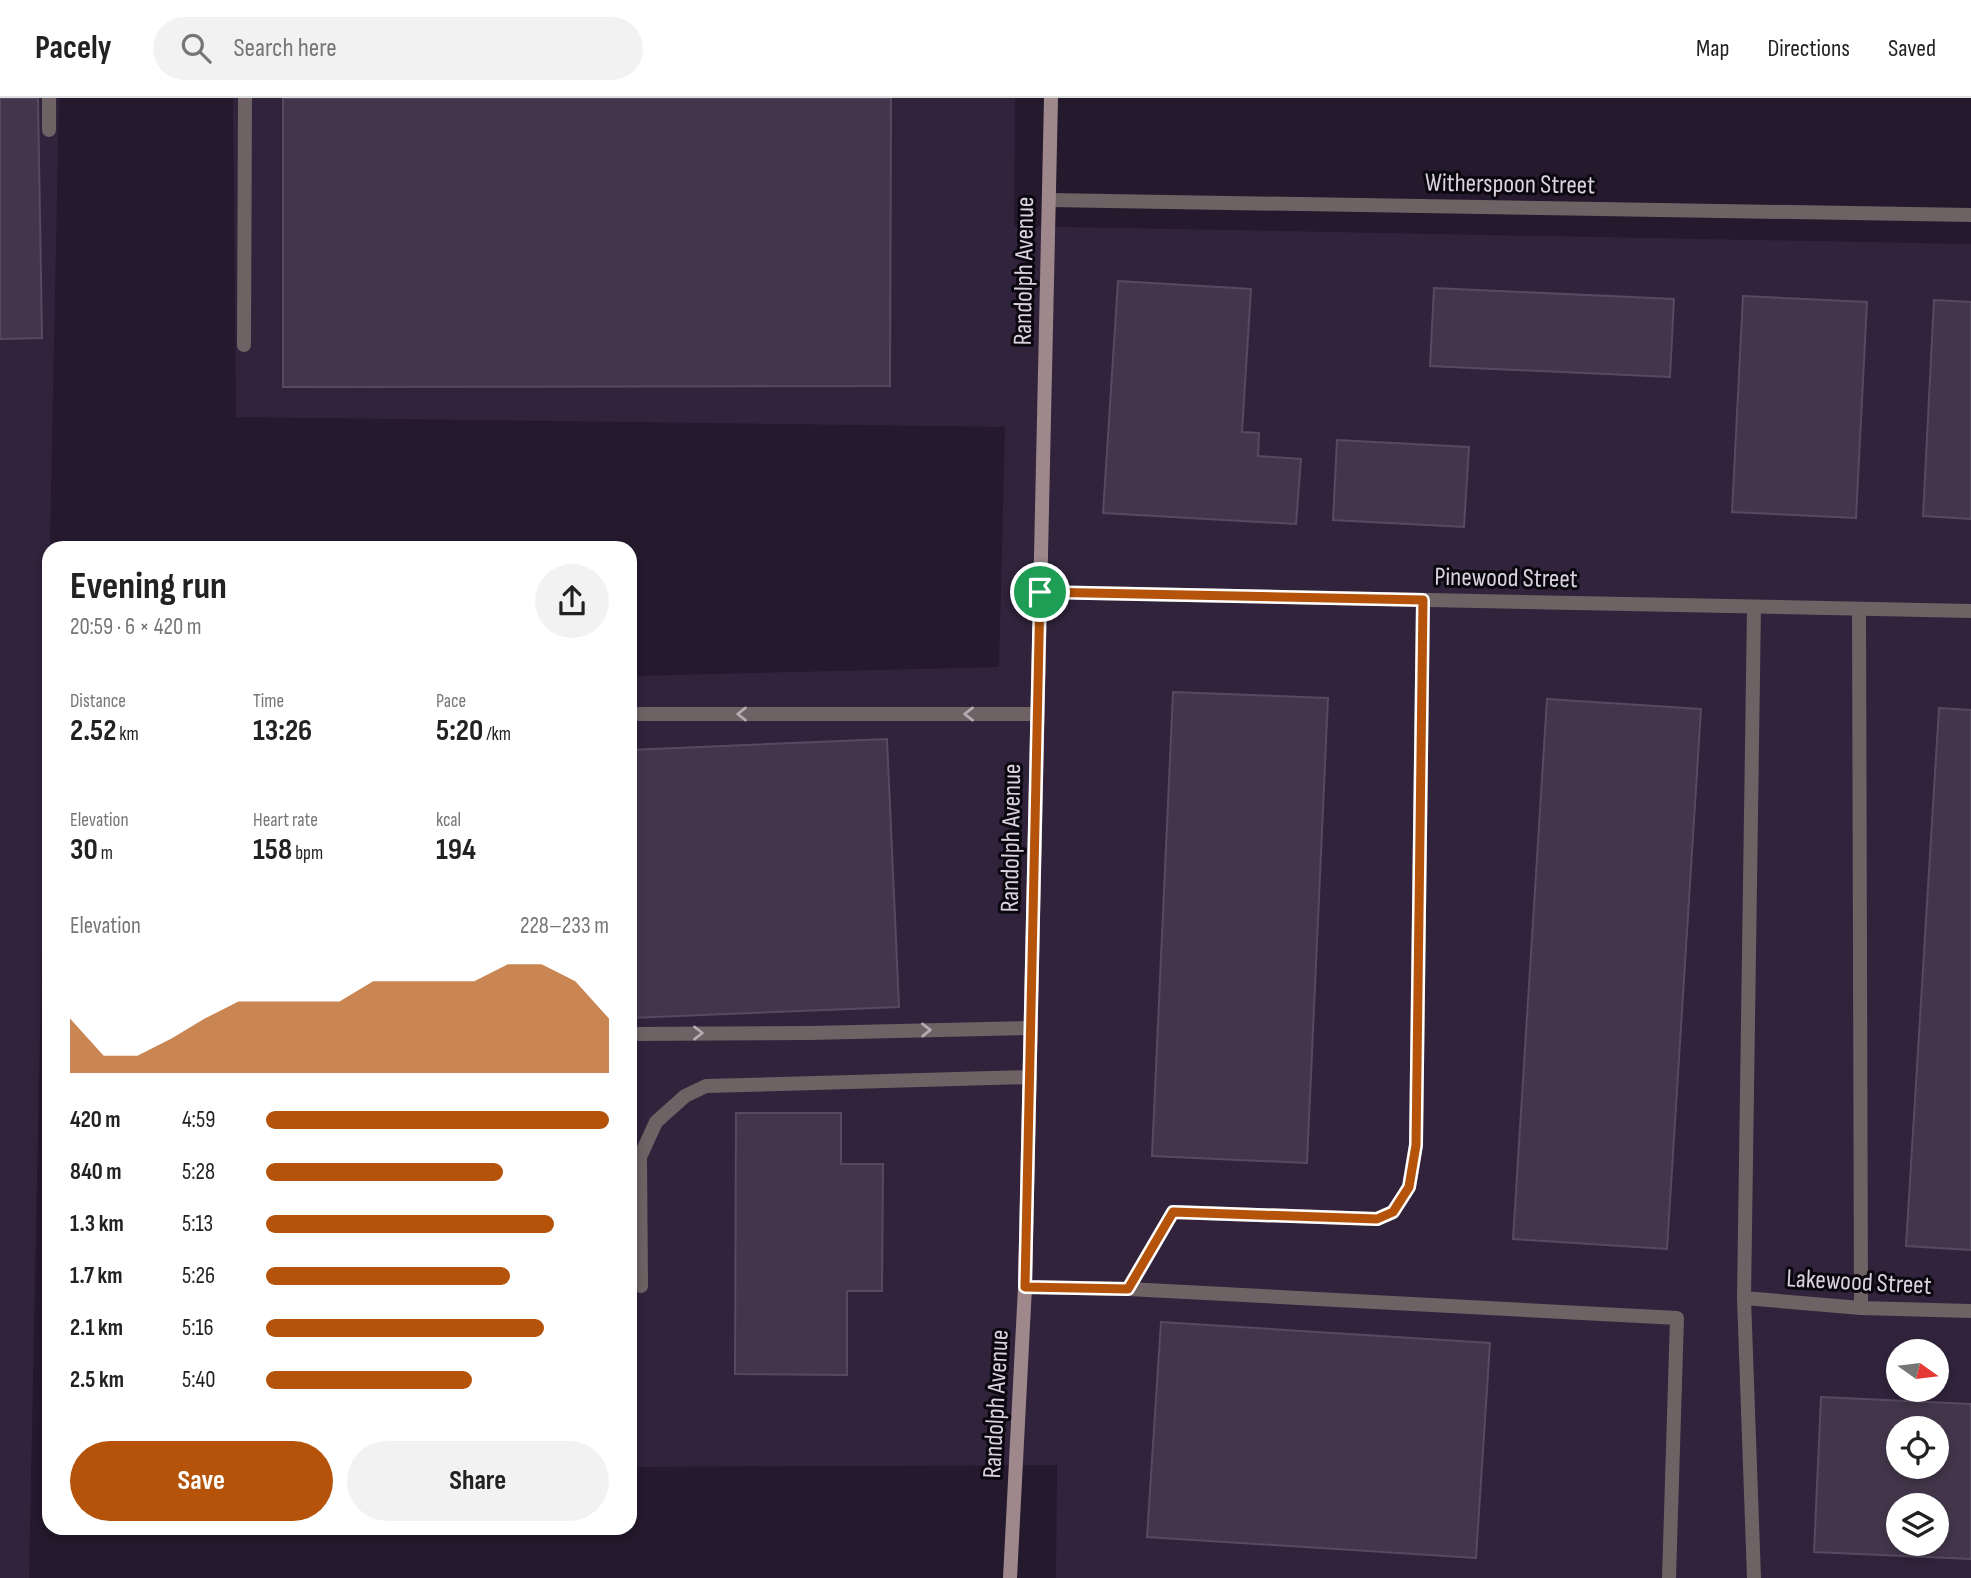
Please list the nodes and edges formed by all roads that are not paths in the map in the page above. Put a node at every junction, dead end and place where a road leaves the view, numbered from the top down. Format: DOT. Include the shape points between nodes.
graph roads {
  1 [pos="49,98"];
  2 [pos="245,98"];
  3 [pos="1051,98"];
  4 [pos="50,130"];
  5 [pos="1049,200"];
  6 [pos="1971,215"];
  7 [pos="244,345"];
  8 [pos="1040,592"];
  9 [pos="1423,600"];
  10 [pos="1754,607"];
  11 [pos="1859,609"];
  12 [pos="1971,611"];
  13 [pos="637,714"];
  14 [pos="1037,714"];
  15 [pos="1030,1028"];
  16 [pos="637,1034"];
  17 [pos="1030,1077"];
  18 [pos="641,1286"];
  19 [pos="1025,1287"];
  20 [pos="1128,1289"];
  21 [pos="1744,1298"];
  22 [pos="1861,1308"];
  23 [pos="1971,1311"];
  24 [pos="1010,1578"];
  25 [pos="1669,1578"];
  26 [pos="1754,1578"];
  1 -- 4 [label="street"];
  2 -- 7 [label="street"];
  3 -- 5 [label="main road, Randolph Avenue"];
  5 -- 6 [label="street, Witherspoon Street"];
  5 -- 8 [label="main road, Randolph Avenue"];
  8 -- 9 [label="street, Pinewood Street"];
  8 -- 14 [label="main road, Randolph Avenue"];
  9 -- 10 [label="street, Pinewood Street"];
  9 -- 20 [label="street" via="1416,1145 1409,1187 1393,1212 1377,1219 1173,1212"];
  10 -- 11 [label="street, Pinewood Street"];
  10 -- 21 [label="street"];
  11 -- 12 [label="street, Pinewood Street"];
  11 -- 22 [label="street"];
  14 -- 13 [label="street, one-way"];
  14 -- 15 [label="main road, Randolph Avenue"];
  16 -- 15 [label="street, one-way"];
  15 -- 17 [label="main road, Randolph Avenue"];
  17 -- 18 [label="street" via="706,1086 685,1096 656,1122 640,1157"];
  17 -- 19 [label="main road, Randolph Avenue"];
  19 -- 20 [label="street"];
  19 -- 24 [label="main road, Randolph Avenue"];
  20 -- 25 [label="street" via="1677,1318"];
  21 -- 22 [label="street, Lakewood Street"];
  21 -- 26 [label="street"];
  22 -- 23 [label="street, Lakewood Street"];
}
